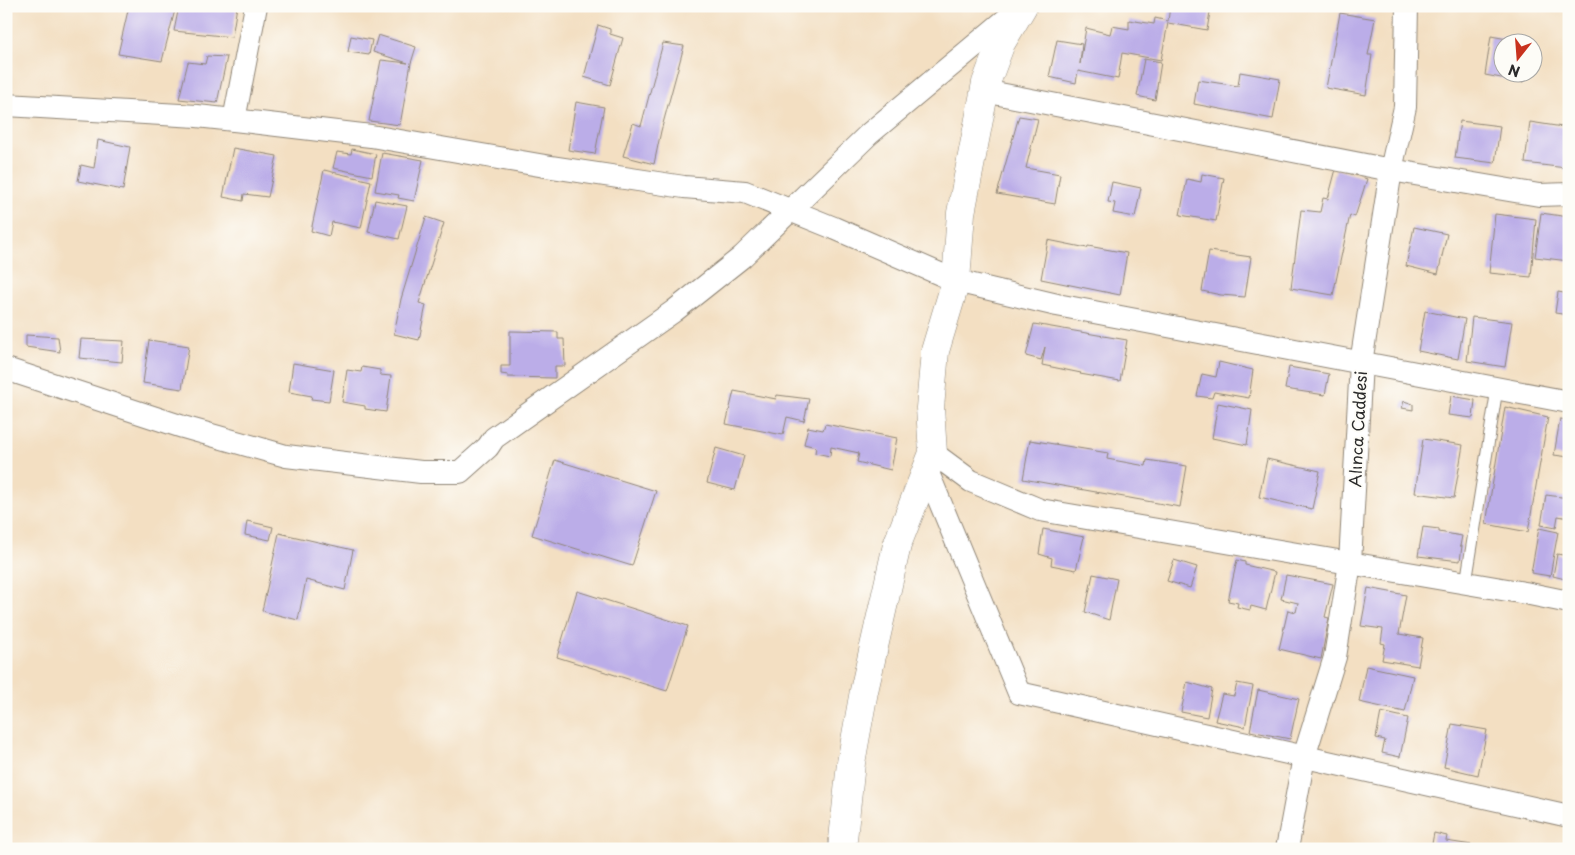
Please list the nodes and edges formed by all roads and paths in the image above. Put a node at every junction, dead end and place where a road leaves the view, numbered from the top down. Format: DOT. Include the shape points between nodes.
graph roads {
  1 [pos="256,6"];
  2 [pos="1023,6"];
  3 [pos="1407,6"];
  4 [pos="984,91"];
  5 [pos="6,105"];
  6 [pos="234,120"];
  7 [pos="1391,170"];
  8 [pos="1569,194"];
  9 [pos="790,211"];
  10 [pos="956,281"];
  11 [pos="1362,364"];
  12 [pos="6,369"];
  13 [pos="1497,389"];
  14 [pos="1569,402"];
  15 [pos="933,454"];
  16 [pos="1350,563"];
  17 [pos="1466,583"];
  18 [pos="1569,602"];
  19 [pos="1304,757"];
  20 [pos="1569,816"];
  21 [pos="842,849"];
  22 [pos="1287,849"];
  1 -- 6 [label="street"];
  2 -- 4 [label="street" via="1001,43"];
  2 -- 9 [label="street" via="869,134"];
  3 -- 7 [label="street, Alınca Caddesi" via="1404,107"];
  4 -- 7 [label="street"];
  4 -- 10 [label="street" via="961,213"];
  5 -- 6 [label="street"];
  6 -- 9 [label="street" via="371,136 684,187 745,192"];
  7 -- 8 [label="street" via="1539,195"];
  7 -- 11 [label="street, Alınca Caddesi"];
  9 -- 10 [label="street"];
  9 -- 12 [label="street" via="742,257 674,311 494,438 460,472 421,472 286,456 183,427"];
  10 -- 11 [label="street" via="1057,305"];
  10 -- 15 [label="street" via="936,351 930,408"];
  11 -- 13 [label="street"];
  11 -- 16 [label="street, Alınca Caddesi"];
  13 -- 14 [label="street"];
  13 -- 17 [label="lane"];
  15 -- 16 [label="street" via="971,481 1040,510"];
  15 -- 19 [label="street" via="928,472 1019,694"];
  15 -- 21 [label="street" via="897,546 864,691 851,763"];
  16 -- 17 [label="street"];
  16 -- 19 [label="street, Alınca Caddesi" via="1335,657"];
  17 -- 18 [label="street"];
  19 -- 20 [label="street"];
  19 -- 22 [label="street, Alınca Caddesi"];
}
